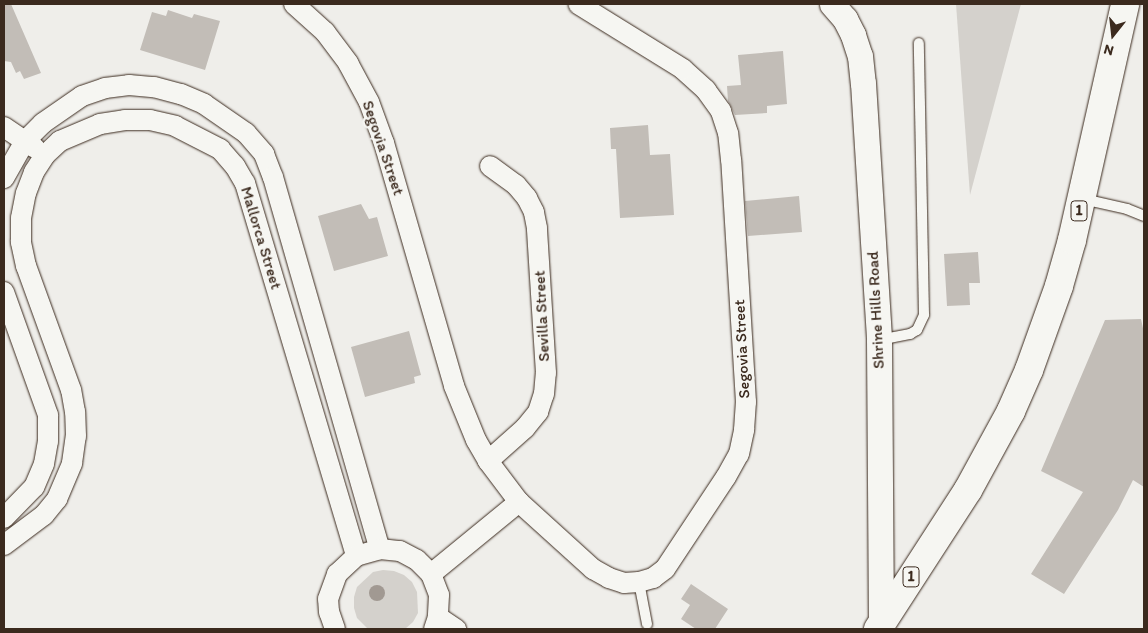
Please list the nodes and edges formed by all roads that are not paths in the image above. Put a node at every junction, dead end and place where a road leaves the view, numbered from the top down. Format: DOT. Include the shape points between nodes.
graph roads {
  1 [pos="294,4"];
  2 [pos="578,4"];
  3 [pos="832,4"];
  4 [pos="1125,4"];
  5 [pos="920,42"];
  6 [pos="4,127"];
  7 [pos="25,141"];
  8 [pos="45,155"];
  9 [pos="490,166"];
  10 [pos="4,178"];
  11 [pos="1082,198"];
  12 [pos="1144,216"];
  13 [pos="298,265"];
  14 [pos="272,273"];
  15 [pos="4,292"];
  16 [pos="879,340"];
  17 [pos="488,461"];
  18 [pos="519,502"];
  19 [pos="4,518"];
  20 [pos="4,545"];
  21 [pos="380,549"];
  22 [pos="356,556"];
  23 [pos="430,574"];
  24 [pos="638,582"];
  25 [pos="436,623"];
  26 [pos="647,624"];
  27 [pos="880,628"];
  28 [pos="335,629"];
  29 [pos="456,629"];
  1 -- 17 [label="street, Segovia Street" via="325,32 348,63 369,102 384,143 454,386"];
  2 -- 24 [label="street, Segovia Street" via="683,69 706,90 721,111 731,160 746,402 739,454 665,569"];
  3 -- 16 [label="street, Shrine Hills Road" via="854,35 860,56"];
  4 -- 11 [label="highway, 1"];
  5 -- 16 [label="lane" via="924,315 910,334"];
  6 -- 7 [label="street"];
  7 -- 8 [label="street"];
  7 -- 10 [label="street, Mallorca Street"];
  7 -- 13 [label="street, Mallorca Street" via="64,107 105,88 129,85 154,87 204,104 246,133 264,154"];
  8 -- 14 [label="street, Mallorca Street" via="60,141 82,131 125,120 150,120 200,136 220,149 246,183"];
  8 -- 20 [label="street, Mallorca Street" via="26,193 21,242 26,266 72,390 76,436 72,463 57,499 44,515"];
  9 -- 17 [label="street, Sevilla Street" via="516,185 534,212 546,373 538,412"];
  11 -- 12 [label="lane"];
  11 -- 27 [label="highway, 1" via="1059,286 1011,411 968,490"];
  13 -- 14 [label="street"];
  13 -- 21 [label="street, Mallorca Street"];
  14 -- 22 [label="street, Mallorca Street"];
  15 -- 19 [label="street" via="48,415 44,464 34,486"];
  16 -- 27 [label="street, Shrine Hills Road"];
  17 -- 18 [label="street, Segovia Street"];
  18 -- 23 [label="street"];
  18 -- 24 [label="street, Segovia Street" via="593,569 616,580"];
  21 -- 22 [label="street"];
  21 -- 23 [label="street" via="400,551 417,560"];
  22 -- 28 [label="street" via="337,574 331,586 329,612"];
  23 -- 25 [label="street" via="439,595"];
  24 -- 26 [label="lane"];
  25 -- 29 [label="street"];
}
